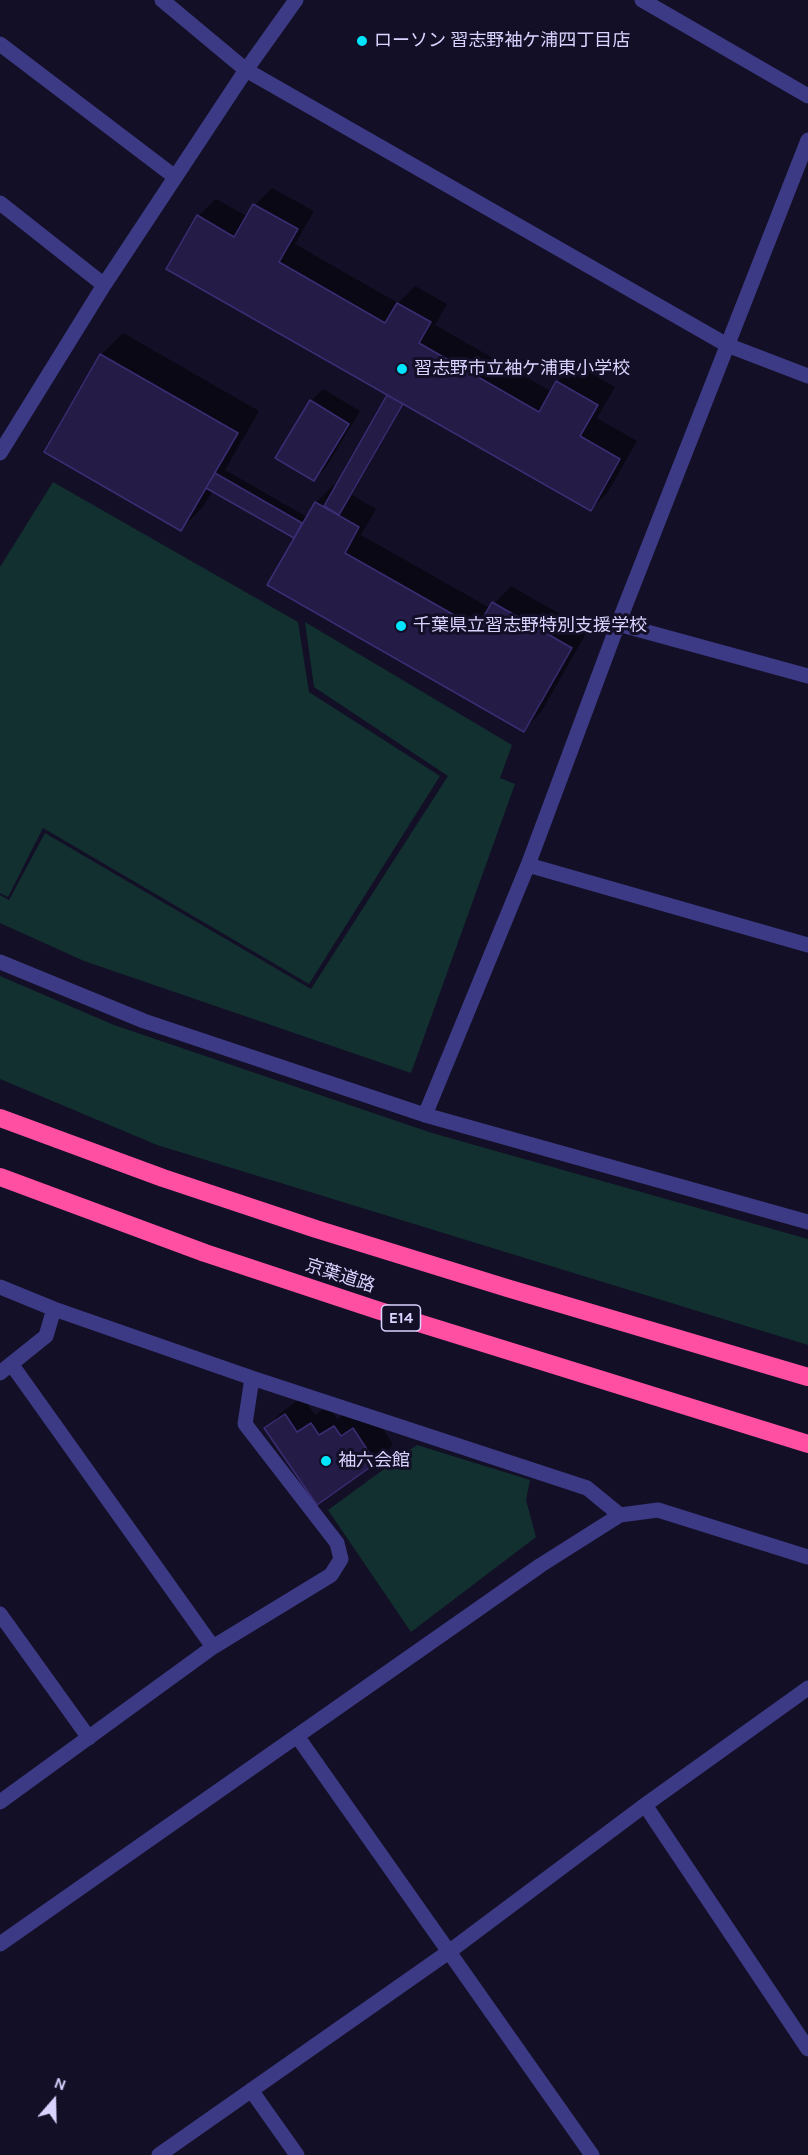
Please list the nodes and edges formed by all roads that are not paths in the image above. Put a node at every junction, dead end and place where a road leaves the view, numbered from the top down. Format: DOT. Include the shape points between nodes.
graph roads {
  1 [pos="162,0"];
  2 [pos="296,0"];
  3 [pos="642,0"];
  4 [pos="0,45"];
  5 [pos="246,70"];
  6 [pos="808,96"];
  7 [pos="808,140"];
  8 [pos="176,177"];
  9 [pos="0,203"];
  10 [pos="104,285"];
  11 [pos="727,345"];
  12 [pos="808,376"];
  13 [pos="0,453"];
  14 [pos="618,624"];
  15 [pos="808,676"];
  16 [pos="528,865"];
  17 [pos="808,945"];
  18 [pos="0,962"];
  19 [pos="425,1115"];
  20 [pos="0,1118"];
  21 [pos="0,1177"];
  22 [pos="808,1222"];
  23 [pos="0,1287"];
  24 [pos="54,1310"];
  25 [pos="6,1369"];
  26 [pos="808,1377"];
  27 [pos="252,1378"];
  28 [pos="808,1444"];
  29 [pos="620,1515"];
  30 [pos="808,1557"];
  31 [pos="0,1614"];
  32 [pos="213,1647"];
  33 [pos="808,1688"];
  34 [pos="297,1736"];
  35 [pos="89,1738"];
  36 [pos="0,1802"];
  37 [pos="645,1805"];
  38 [pos="0,1944"];
  39 [pos="450,1951"];
  40 [pos="808,2049"];
  41 [pos="251,2090"];
  42 [pos="159,2155"];
  43 [pos="297,2155"];
  44 [pos="592,2155"];
  1 -- 5 [label="street"];
  2 -- 5 [label="street"];
  3 -- 6 [label="street"];
  4 -- 8 [label="street"];
  5 -- 8 [label="street"];
  5 -- 11 [label="street"];
  7 -- 11 [label="street"];
  8 -- 10 [label="street"];
  9 -- 10 [label="street"];
  10 -- 13 [label="street"];
  11 -- 12 [label="street"];
  11 -- 14 [label="street"];
  14 -- 15 [label="street"];
  14 -- 16 [label="street"];
  16 -- 17 [label="street"];
  16 -- 19 [label="street"];
  18 -- 19 [label="street" via="144,1021"];
  19 -- 22 [label="street"];
  20 -- 26 [label="highway, 京葉道路" via="316,1229"];
  21 -- 28 [label="highway, 京葉道路 / E14" via="194,1249 377,1310"];
  23 -- 24 [label="street"];
  24 -- 25 [label="street" via="46,1336"];
  24 -- 27 [label="street"];
  25 -- 32 [label="street"];
  27 -- 29 [label="street" via="586,1488"];
  27 -- 32 [label="street" via="245,1424 337,1543 341,1559 331,1575"];
  29 -- 30 [label="street" via="658,1510"];
  29 -- 34 [label="street" via="541,1565"];
  31 -- 35 [label="street"];
  32 -- 35 [label="street"];
  33 -- 37 [label="street"];
  34 -- 38 [label="street"];
  34 -- 39 [label="street"];
  35 -- 36 [label="street"];
  37 -- 39 [label="street"];
  37 -- 40 [label="street"];
  39 -- 41 [label="street"];
  39 -- 44 [label="street"];
  41 -- 42 [label="street"];
  41 -- 43 [label="street"];
}
